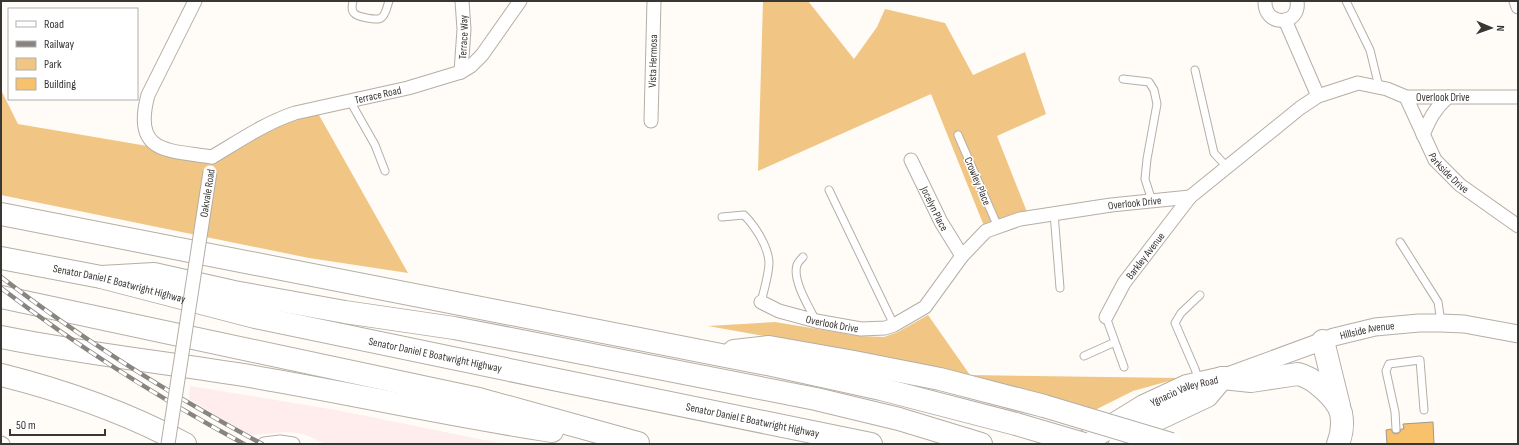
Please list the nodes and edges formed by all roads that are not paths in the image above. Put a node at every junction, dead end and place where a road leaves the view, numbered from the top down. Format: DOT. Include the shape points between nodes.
graph roads {
  1 [pos="195,1"];
  2 [pos="353,1"];
  3 [pos="388,1"];
  4 [pos="462,1"];
  5 [pos="520,1"];
  6 [pos="654,1"];
  7 [pos="1266,1"];
  8 [pos="1297,1"];
  9 [pos="1346,1"];
  10 [pos="1516,1"];
  11 [pos="1518,7"];
  12 [pos="1285,20"];
  13 [pos="1194,70"];
  14 [pos="461,72"];
  15 [pos="1123,79"];
  16 [pos="1379,87"];
  17 [pos="1318,96"];
  18 [pos="1406,97"];
  19 [pos="1448,97"];
  20 [pos="1518,97"];
  21 [pos="350,101"];
  22 [pos="651,121"];
  23 [pos="958,135"];
  24 [pos="1423,135"];
  25 [pos="212,157"];
  26 [pos="911,160"];
  27 [pos="1227,167"];
  28 [pos="385,171"];
  29 [pos="829,190"];
  30 [pos="1190,197"];
  31 [pos="1152,201"];
  32 [pos="1054,213"];
  33 [pos="1,214"];
  34 [pos="722,218"];
  35 [pos="1518,226"];
  36 [pos="998,227"];
  37 [pos="1400,242"];
  38 [pos="962,256"];
  39 [pos="803,257"];
  40 [pos="1,258"];
  41 [pos="101,277"];
  42 [pos="1060,288"];
  43 [pos="1200,295"];
  44 [pos="1,297"];
  45 [pos="761,302"];
  46 [pos="1106,317"];
  47 [pos="816,321"];
  48 [pos="1441,323"];
  49 [pos="894,325"];
  50 [pos="1518,334"];
  51 [pos="1,337"];
  52 [pos="1323,341"];
  53 [pos="1115,342"];
  54 [pos="717,354"];
  55 [pos="1084,356"];
  56 [pos="1124,367"];
  57 [pos="1,375"];
  58 [pos="1223,378"];
  59 [pos="1200,383"];
  60 [pos="1,391"];
  61 [pos="1424,410"];
  62 [pos="1340,412"];
  63 [pos="1396,429"];
  64 [pos="865,443"];
  65 [pos="159,444"];
  66 [pos="168,444"];
  67 [pos="185,444"];
  68 [pos="264,444"];
  69 [pos="293,444"];
  70 [pos="640,444"];
  71 [pos="982,444"];
  72 [pos="1083,444"];
  73 [pos="1120,444"];
  74 [pos="1171,444"];
  75 [pos="1338,444"];
  1 -- 25 [label="street, Oakvale Road" via="148,96 143,112 144,126 147,136 155,146"];
  2 -- 3 [label="lane" via="353,13 379,19 385,14"];
  4 -- 14 [label="street, Terrace Way" via="464,29"];
  5 -- 14 [label="street, Terrace Road" via="482,55 472,66"];
  6 -- 22 [label="street, Vista Hermosa"];
  7 -- 12 [label="street" via="1265,6 1270,16"];
  8 -- 12 [label="street" via="1294,14"];
  9 -- 16 [label="lane" via="1370,50"];
  10 -- 11 [label="street"];
  12 -- 17 [label="street"];
  13 -- 27 [label="lane" via="1214,153"];
  14 -- 21 [label="street, Terrace Road" via="408,88"];
  15 -- 31 [label="lane" via="1149,82 1154,90 1157,104 1145,179"];
  16 -- 17 [label="street, Overlook Drive" via="1358,83"];
  16 -- 18 [label="street, Overlook Drive"];
  17 -- 27 [label="street, Overlook Drive"];
  18 -- 19 [label="street, Overlook Drive"];
  18 -- 24 [label="street, Parkside Drive"];
  19 -- 20 [label="street, Overlook Drive"];
  19 -- 24 [label="street" via="1432,115"];
  21 -- 25 [label="street, Terrace Road" via="279,118"];
  21 -- 28 [label="lane" via="375,145"];
  23 -- 36 [label="lane, Crowley Place"];
  24 -- 35 [label="street, Parkside Drive" via="1435,160 1460,185"];
  25 -- 66 [label="street, Oakvale Road, bridge"];
  26 -- 38 [label="street, Jocelyn Place" via="941,222"];
  27 -- 30 [label="street, Overlook Drive"];
  29 -- 49 [label="lane"];
  30 -- 31 [label="street, Overlook Drive"];
  30 -- 46 [label="street, Barkley Avenue" via="1124,283"];
  31 -- 32 [label="street, Overlook Drive"];
  32 -- 36 [label="street, Overlook Drive" via="1020,218"];
  32 -- 42 [label="lane"];
  33 -- 54 [label="highway"];
  34 -- 45 [label="lane" via="744,215 760,238 769,262"];
  36 -- 38 [label="street, Overlook Drive" via="986,231"];
  37 -- 48 [label="lane" via="1438,302"];
  38 -- 49 [label="street, Overlook Drive" via="925,307"];
  39 -- 47 [label="lane" via="797,265 797,279"];
  40 -- 41 [label="highway, Senator Daniel E Boatwright Highway"];
  41 -- 64 [label="highway, Senator Daniel E Boatwright Highway" via="263,318"];
  41 -- 71 [label="highway" via="154,274 234,292 345,312 454,328 823,400 900,419"];
  43 -- 59 [label="lane" via="1181,313 1175,323"];
  44 -- 70 [label="highway" via="479,399"];
  45 -- 47 [label="street, Overlook Drive" via="779,311"];
  46 -- 53 [label="lane"];
  47 -- 49 [label="street, Overlook Drive" via="861,329"];
  48 -- 50 [label="street, Hillside Avenue" via="1464,324"];
  48 -- 52 [label="street, Hillside Avenue" via="1376,327"];
  51 -- 70 [label="highway" via="86,353 300,385 473,419"];
  52 -- 58 [label="street, Hillside Avenue"];
  52 -- 62 [label="highway"];
  53 -- 55 [label="lane"];
  53 -- 56 [label="lane"];
  54 -- 72 [label="highway, bridge" via="881,389"];
  54 -- 74 [label="highway, bridge" via="769,347 940,379 1044,406"];
  57 -- 67 [label="highway" via="37,384 132,418"];
  58 -- 59 [label="highway, Ygnacio Valley Road"];
  58 -- 62 [label="highway" via="1252,381 1304,375 1314,380 1330,395"];
  58 -- 73 [label="highway, Ygnacio Valley Road" via="1207,396 1156,420"];
  59 -- 72 [label="highway, Ygnacio Valley Road" via="1187,386 1144,406"];
  60 -- 65 [label="highway" via="82,413"];
  61 -- 63 [label="lane" via="1420,360 1389,364 1386,371 1396,412"];
  62 -- 75 [label="highway" via="1342,433"];
  68 -- 69 [label="street"];
}
